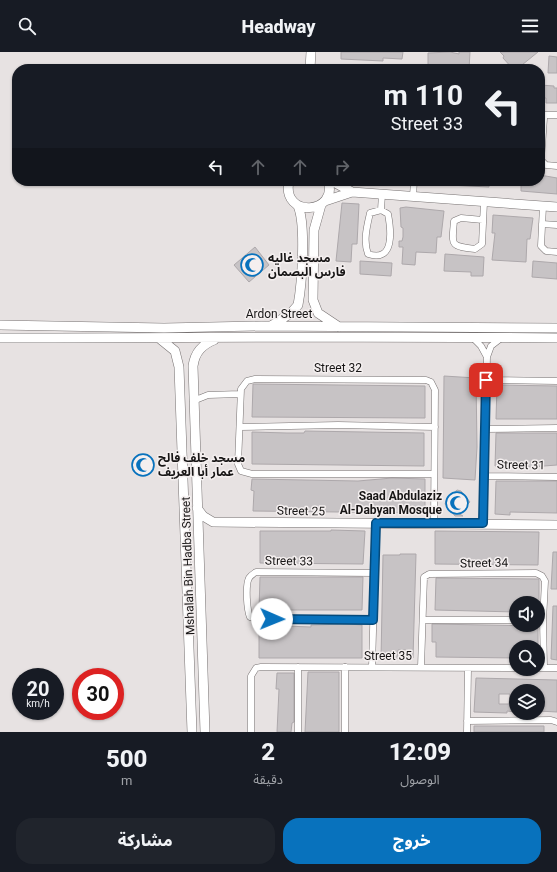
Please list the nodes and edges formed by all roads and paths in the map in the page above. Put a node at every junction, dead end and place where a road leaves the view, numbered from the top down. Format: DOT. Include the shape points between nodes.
graph roads {
  1 [pos="311,52"];
  2 [pos="310,64"];
  3 [pos="545,115"];
  4 [pos="557,115"];
  5 [pos="545,164"];
  6 [pos="557,166"];
  7 [pos="289,186"];
  8 [pos="329,186"];
  9 [pos="341,186"];
  10 [pos="414,186"];
  11 [pos="352,192"];
  12 [pos="382,194"];
  13 [pos="413,196"];
  14 [pos="484,202"];
  15 [pos="323,203"];
  16 [pos="298,206"];
  17 [pos="543,206"];
  18 [pos="557,207"];
  19 [pos="381,210"];
  20 [pos="483,220"];
  21 [pos="542,224"];
  22 [pos="557,225"];
  23 [pos="557,252"];
  24 [pos="47,324"];
  25 [pos="0,325"];
  26 [pos="271,326"];
  27 [pos="339,327"];
  28 [pos="557,328"];
  29 [pos="472,337"];
  30 [pos="503,337"];
  31 [pos="0,338"];
  32 [pos="11,338"];
  33 [pos="159,338"];
  34 [pos="557,338"];
  35 [pos="216,339"];
  36 [pos="487,357"];
  37 [pos="193,366"];
  38 [pos="179,367"];
  39 [pos="486,380"];
  40 [pos="557,381"];
  41 [pos="240,394"];
  42 [pos="194,401"];
  43 [pos="240,427"];
  44 [pos="435,427"];
  45 [pos="557,428"];
  46 [pos="485,429"];
  47 [pos="434,474"];
  48 [pos="484,476"];
  49 [pos="557,476"];
  50 [pos="197,508"];
  51 [pos="213,522"];
  52 [pos="376,523"];
  53 [pos="483,523"];
  54 [pos="434,524"];
  55 [pos="557,525"];
  56 [pos="198,536"];
  57 [pos="374,573"];
  58 [pos="542,596"];
  59 [pos="373,620"];
  60 [pos="423,620"];
  61 [pos="509,620"];
  62 [pos="189,636"];
  63 [pos="203,637"];
  64 [pos="298,667"];
  65 [pos="345,667"];
  66 [pos="372,667"];
  67 [pos="421,667"];
  68 [pos="468,668"];
  69 [pos="509,668"];
  70 [pos="545,668"];
  71 [pos="557,668"];
  72 [pos="467,721"];
  73 [pos="557,722"];
  74 [pos="192,732"];
  75 [pos="205,732"];
  76 [pos="251,732"];
  77 [pos="298,732"];
  78 [pos="345,732"];
  79 [pos="467,732"];
  1 -- 2 [label="street"];
  3 -- 4 [label="street"];
  5 -- 6 [label="street"];
  7 -- 16 [label="street" via="290,197"];
  8 -- 15 [label="street"];
  9 -- 11 [label="street"];
  10 -- 13 [label="street"];
  11 -- 12 [label="street"];
  11 -- 15 [label="street"];
  12 -- 13 [label="street"];
  12 -- 19 [label="street"];
  13 -- 14 [label="street"];
  14 -- 17 [label="street"];
  14 -- 20 [label="street"];
  15 -- 16 [label="street" via="310,209"];
  15 -- 27 [label="street" via="317,213 314,230 313,300 318,313"];
  16 -- 26 [label="street" via="302,230 298,305 291,313"];
  17 -- 18 [label="street"];
  17 -- 21 [label="street"];
  19 -- 19 [label="street" via="388,214 391,228 389,248 385,254 376,256 368,254 367,225 370,213"];
  20 -- 20 [label="street" via="482,244 479,247 475,249 454,244 454,220"];
  21 -- 22 [label="street"];
  21 -- 23 [label="street" via="542,250"];
  24 -- 25 [label="street, Ardon Street"];
  24 -- 26 [label="street, Ardon Street" via="164,328"];
  24 -- 32 [label="street" via="53,330 50,335"];
  26 -- 27 [label="street, Ardon Street"];
  27 -- 28 [label="street, Ardon Street"];
  29 -- 30 [label="street, Ardon Street"];
  29 -- 35 [label="street, Ardon Street" via="279,336"];
  29 -- 36 [label="street"];
  30 -- 34 [label="street, Ardon Street"];
  30 -- 36 [label="street" via="491,346"];
  31 -- 32 [label="street, Ardon Street"];
  32 -- 33 [label="street, Ardon Street"];
  33 -- 35 [label="street, Ardon Street"];
  33 -- 38 [label="street, Mshalah Bin Hadba Street" via="175,351"];
  35 -- 37 [label="street, Mshalah Bin Hadba Street" via="201,348 194,357"];
  36 -- 39 [label="street, Street 31"];
  37 -- 38 [label="street" via="192,362 186,359 182,360"];
  37 -- 42 [label="street, Mshalah Bin Hadba Street"];
  38 -- 62 [label="street, Mshalah Bin Hadba Street"];
  39 -- 40 [label="street"];
  39 -- 46 [label="street, Street 31"];
  41 -- 42 [label="street" via="208,395"];
  41 -- 43 [label="street"];
  41 -- 44 [label="street, Street 32" via="247,381 255,379 426,380 431,382 436,390"];
  42 -- 50 [label="street, Mshalah Bin Hadba Street"];
  43 -- 44 [label="street"];
  43 -- 47 [label="street" via="238,464 241,471 252,474"];
  44 -- 47 [label="street, Street 32"];
  45 -- 46 [label="street"];
  46 -- 48 [label="street, Street 31"];
  47 -- 54 [label="street, Street 32"];
  48 -- 49 [label="street, Street 31"];
  48 -- 53 [label="street, Street 31"];
  50 -- 51 [label="street" via="203,516"];
  50 -- 56 [label="street, Mshalah Bin Hadba Street"];
  51 -- 52 [label="street, Street 25"];
  51 -- 56 [label="street" via="204,527"];
  52 -- 54 [label="street, Street 25"];
  52 -- 57 [label="street"];
  53 -- 54 [label="street, Street 25"];
  53 -- 55 [label="street, Street 25"];
  56 -- 63 [label="street, Mshalah Bin Hadba Street"];
  57 -- 59 [label="street"];
  57 -- 59 [label="street, Street 33" via="256,572 248,581 247,611 250,617 258,619"];
  58 -- 60 [label="street, Street 34" via="544,581 542,576 536,573 429,574 424,577 423,582"];
  59 -- 66 [label="street"];
  60 -- 61 [label="street"];
  60 -- 67 [label="street, Street 34"];
  62 -- 63 [label="street" via="191,641 196,642"];
  62 -- 74 [label="street, Mshalah Bin Hadba Street"];
  63 -- 75 [label="street, Mshalah Bin Hadba Street"];
  64 -- 65 [label="street, Street 35"];
  64 -- 76 [label="street, Street 35" via="256,668 251,676"];
  64 -- 77 [label="street"];
  65 -- 66 [label="street, Street 35"];
  65 -- 78 [label="street"];
  66 -- 67 [label="street, Street 35"];
  67 -- 68 [label="street, Street 35"];
  68 -- 69 [label="street, Street 35"];
  68 -- 72 [label="street"];
  70 -- 71 [label="street"];
  72 -- 73 [label="street"];
  72 -- 79 [label="street"];
}
